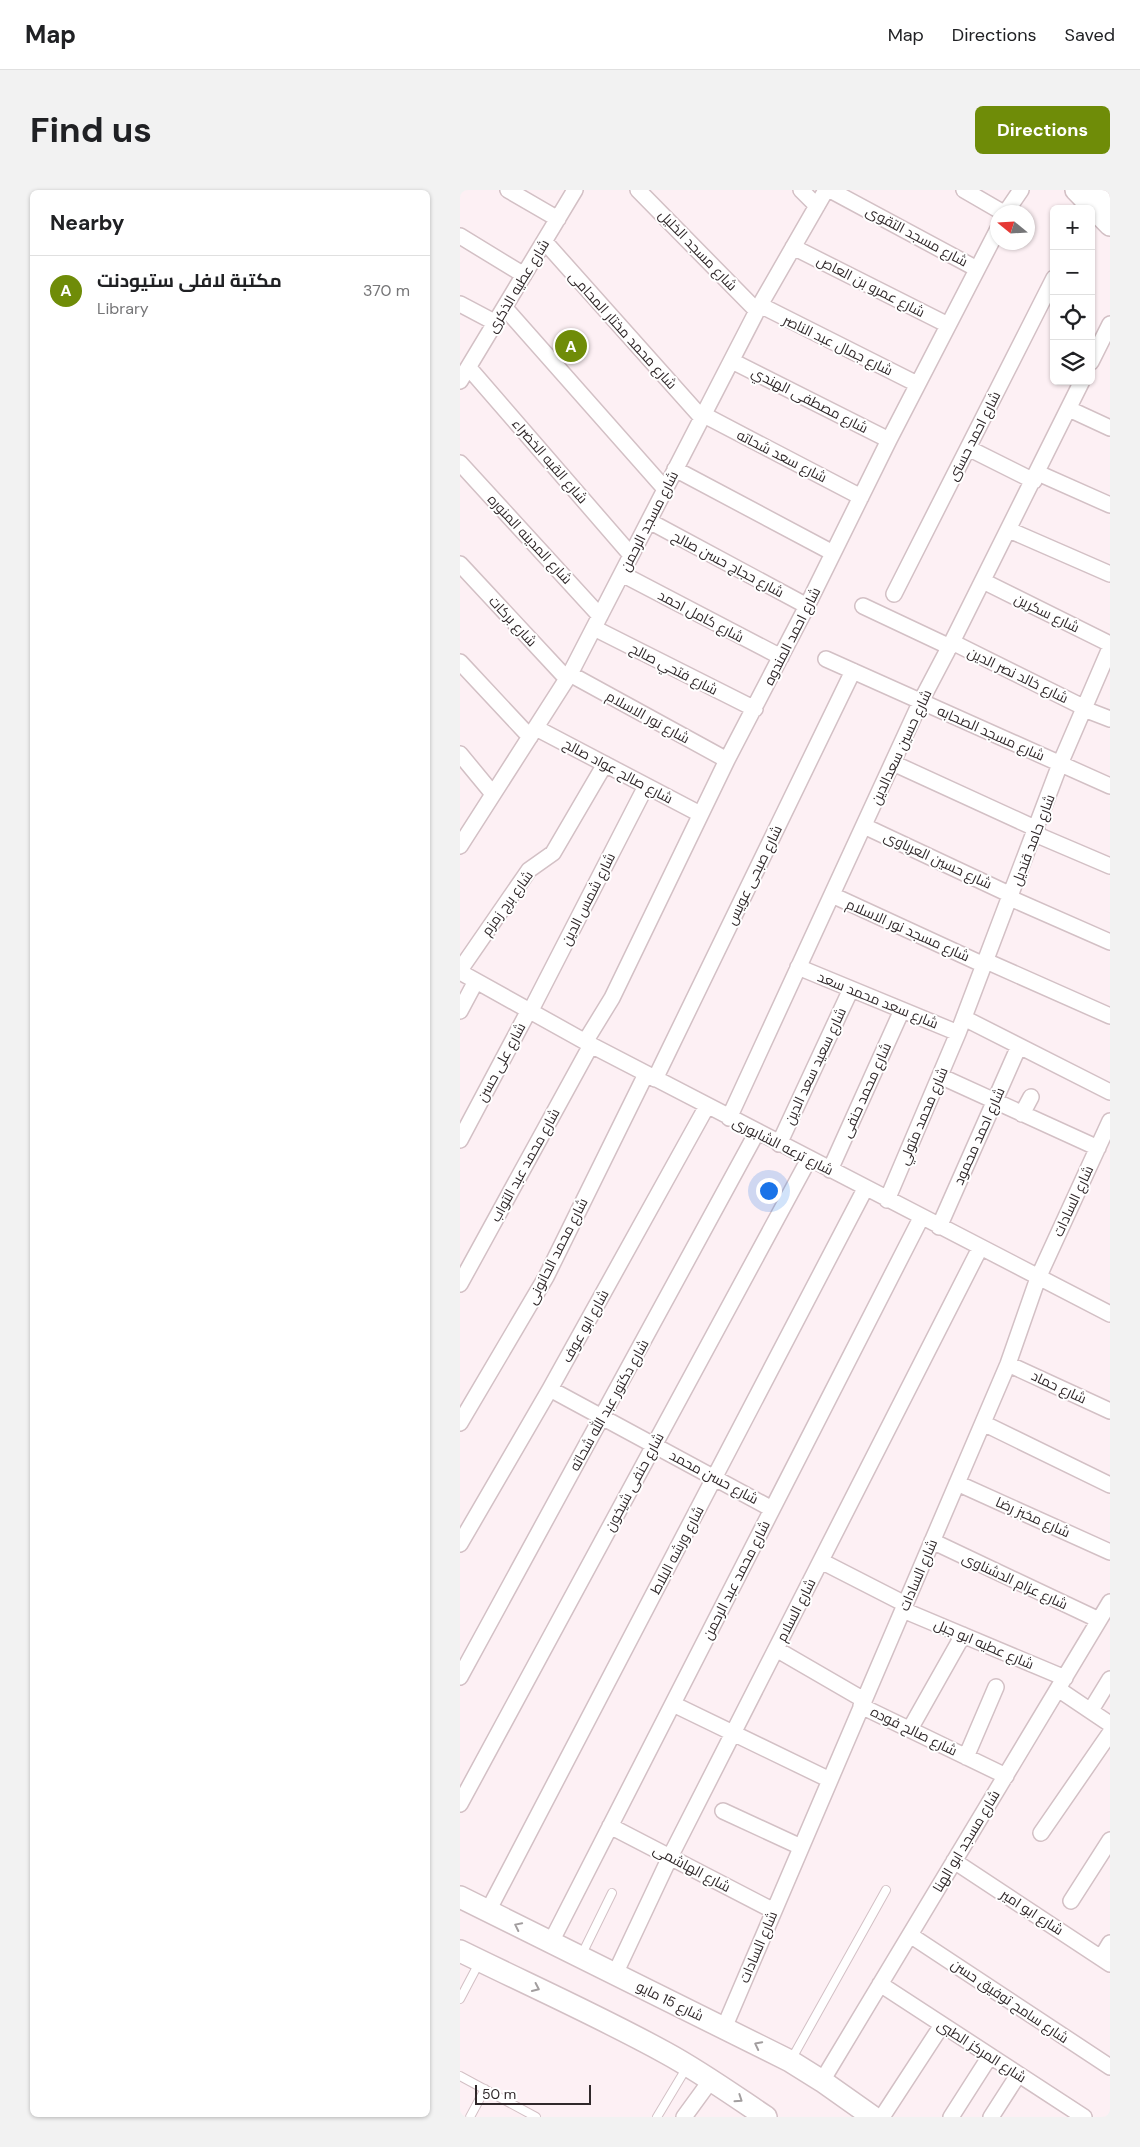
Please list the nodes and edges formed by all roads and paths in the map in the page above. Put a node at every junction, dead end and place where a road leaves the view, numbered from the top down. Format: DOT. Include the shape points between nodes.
graph roads {
  1 [pos="508,190"];
  2 [pos="575,190"];
  3 [pos="638,190"];
  4 [pos="801,190"];
  5 [pos="826,190"];
  6 [pos="830,190"];
  7 [pos="964,190"];
  8 [pos="1021,190"];
  9 [pos="1076,190"];
  10 [pos="1097,201"];
  11 [pos="990,205"];
  12 [pos="1011,205"];
  13 [pos="817,206"];
  14 [pos="558,219"];
  15 [pos="1110,225"];
  16 [pos="460,236"];
  17 [pos="545,242"];
  18 [pos="990,244"];
  19 [pos="793,247"];
  20 [pos="977,269"];
  21 [pos="524,275"];
  22 [pos="1050,286"];
  23 [pos="460,304"];
  24 [pos="505,308"];
  25 [pos="758,308"];
  26 [pos="496,323"];
  27 [pos="948,324"];
  28 [pos="1110,324"];
  29 [pos="1105,347"];
  30 [pos="1095,358"];
  31 [pos="732,361"];
  32 [pos="463,376"];
  33 [pos="917,384"];
  34 [pos="1080,385"];
  35 [pos="1069,409"];
  36 [pos="703,416"];
  37 [pos="1110,428"];
  38 [pos="889,440"];
  39 [pos="968,448"];
  40 [pos="460,463"];
  41 [pos="676,469"];
  42 [pos="1036,477"];
  43 [pos="665,489"];
  44 [pos="861,497"];
  45 [pos="1110,505"];
  46 [pos="649,522"];
  47 [pos="1009,530"];
  48 [pos="833,553"];
  49 [pos="632,555"];
  50 [pos="460,564"];
  51 [pos="622,574"];
  52 [pos="1110,574"];
  53 [pos="983,581"];
  54 [pos="894,594"];
  55 [pos="807,606"];
  56 [pos="863,606"];
  57 [pos="597,622"];
  58 [pos="1110,644"];
  59 [pos="951,645"];
  60 [pos="1110,648"];
  61 [pos="781,657"];
  62 [pos="826,659"];
  63 [pos="460,662"];
  64 [pos="853,671"];
  65 [pos="568,676"];
  66 [pos="921,702"];
  67 [pos="1084,708"];
  68 [pos="755,709"];
  69 [pos="1110,719"];
  70 [pos="533,732"];
  71 [pos="460,754"];
  72 [pos="727,760"];
  73 [pos="892,763"];
  74 [pos="605,764"];
  75 [pos="1060,764"];
  76 [pos="646,786"];
  77 [pos="1110,786"];
  78 [pos="494,794"];
  79 [pos="700,814"];
  80 [pos="864,826"];
  81 [pos="1036,831"];
  82 [pos="460,846"];
  83 [pos="1110,866"];
  84 [pos="832,895"];
  85 [pos="1011,896"];
  86 [pos="1110,942"];
  87 [pos="985,963"];
  88 [pos="798,967"];
  89 [pos="460,971"];
  90 [pos="476,981"];
  91 [pos="850,989"];
  92 [pos="902,1010"];
  93 [pos="460,1011"];
  94 [pos="529,1012"];
  95 [pos="1110,1016"];
  96 [pos="964,1018"];
  97 [pos="958,1033"];
  98 [pos="588,1044"];
  99 [pos="1019,1046"];
  100 [pos="940,1076"];
  101 [pos="650,1077"];
  102 [pos="1110,1092"];
  103 [pos="1031,1097"];
  104 [pos="994,1101"];
  105 [pos="707,1106"];
  106 [pos="1022,1114"];
  107 [pos="729,1118"];
  108 [pos="1110,1121"];
  109 [pos="757,1132"];
  110 [pos="460,1140"];
  111 [pos="779,1144"];
  112 [pos="1098,1148"];
  113 [pos="809,1159"];
  114 [pos="830,1170"];
  115 [pos="865,1189"];
  116 [pos="887,1200"];
  117 [pos="921,1218"];
  118 [pos="939,1227"];
  119 [pos="980,1248"];
  120 [pos="1038,1278"];
  121 [pos="460,1284"];
  122 [pos="1110,1314"];
  123 [pos="1008,1364"];
  124 [pos="550,1389"];
  125 [pos="1110,1411"];
  126 [pos="603,1417"];
  127 [pos="460,1423"];
  128 [pos="983,1423"];
  129 [pos="654,1445"];
  130 [pos="714,1477"];
  131 [pos="957,1483"];
  132 [pos="1110,1485"];
  133 [pos="772,1509"];
  134 [pos="932,1541"];
  135 [pos="460,1544"];
  136 [pos="1110,1552"];
  137 [pos="821,1561"];
  138 [pos="1110,1602"];
  139 [pos="904,1607"];
  140 [pos="1099,1620"];
  141 [pos="963,1635"];
  142 [pos="776,1649"];
  143 [pos="460,1677"];
  144 [pos="1110,1679"];
  145 [pos="1061,1683"];
  146 [pos="996,1687"];
  147 [pos="863,1703"];
  148 [pos="673,1704"];
  149 [pos="1090,1710"];
  150 [pos="1110,1724"];
  151 [pos="910,1729"];
  152 [pos="733,1733"];
  153 [pos="1110,1733"];
  154 [pos="966,1756"];
  155 [pos="1006,1776"];
  156 [pos="830,1780"];
  157 [pos="460,1804"];
  158 [pos="723,1811"];
  159 [pos="610,1826"];
  160 [pos="1041,1833"];
  161 [pos="1110,1840"];
  162 [pos="801,1847"];
  163 [pos="670,1857"];
  164 [pos="954,1861"];
  165 [pos="886,1890"];
  166 [pos="612,1893"];
  167 [pos="460,1897"];
  168 [pos="1071,1901"];
  169 [pos="488,1911"];
  170 [pos="774,1911"];
  171 [pos="910,1935"];
  172 [pos="551,1942"];
  173 [pos="1110,1943"];
  174 [pos="460,1952"];
  175 [pos="580,1957"];
  176 [pos="480,1961"];
  177 [pos="1105,1961"];
  178 [pos="615,1974"];
  179 [pos="880,1984"];
  180 [pos="460,1999"];
  181 [pos="942,2025"];
  182 [pos="724,2028"];
  183 [pos="990,2056"];
  184 [pos="790,2061"];
  185 [pos="688,2066"];
  186 [pos="1110,2067"];
  187 [pos="1018,2075"];
  188 [pos="460,2076"];
  189 [pos="712,2080"];
  190 [pos="822,2081"];
  191 [pos="485,2089"];
  192 [pos="1076,2115"];
  193 [pos="470,2117"];
  194 [pos="536,2117"];
  195 [pos="657,2117"];
  196 [pos="684,2117"];
  197 [pos="766,2117"];
  198 [pos="873,2117"];
  199 [pos="882,2117"];
  200 [pos="951,2117"];
  201 [pos="991,2117"];
  1 -- 14 [label="street"];
  2 -- 14 [label="street, شارع عطيه الذكرى"];
  3 -- 25 [label="street, شارع مسجد الخليل"];
  4 -- 13 [label="street"];
  5 -- 13 [label="street, شارع مسجد الرحمن"];
  6 -- 20 [label="street, شارع مسجد التقوى"];
  7 -- 11 [label="street"];
  8 -- 12 [label="street"];
  9 -- 10 [label="main road"];
  10 -- 15 [label="main road"];
  13 -- 19 [label="street, شارع مسجد الرحمن"];
  14 -- 17 [label="street, شارع عطيه الذكرى"];
  16 -- 21 [label="street"];
  17 -- 21 [label="street, شارع عطيه الذكرى"];
  17 -- 36 [label="street, شارع محمد مختار المحامى"];
  18 -- 20 [label="street, شارع احمد المندوه"];
  19 -- 25 [label="street, شارع مسجد الرحمن"];
  19 -- 27 [label="street, شارع عمرو بن العاص"];
  20 -- 27 [label="street, شارع احمد المندوه"];
  21 -- 24 [label="street, شارع عطيه الذكرى"];
  22 -- 39 [label="street, شارع احمد حسنى"];
  23 -- 26 [label="street"];
  24 -- 26 [label="street, شارع عطيه الذكرى"];
  24 -- 43 [label="street"];
  25 -- 31 [label="street, شارع مسجد الرحمن"];
  25 -- 33 [label="street, شارع جمال عبد الناصر"];
  26 -- 32 [label="street, شارع عطيه الذكرى"];
  27 -- 33 [label="street, شارع احمد المندوه"];
  28 -- 29 [label="street"];
  29 -- 30 [label="street"];
  31 -- 36 [label="street, شارع مسجد الرحمن"];
  31 -- 38 [label="street, شارع مصطفى الهندي"];
  32 -- 49 [label="street, شارع القبه الخضراء"];
  33 -- 38 [label="street, شارع احمد المندوه"];
  34 -- 35 [label="street, شارع حسين سعدالدين"];
  35 -- 37 [label="street"];
  35 -- 42 [label="street, شارع حسين سعدالدين"];
  36 -- 41 [label="street, شارع مسجد الرحمن"];
  36 -- 44 [label="street, شارع سعد شحاته"];
  38 -- 44 [label="street, شارع احمد المندوه"];
  39 -- 42 [label="street"];
  39 -- 54 [label="street, شارع احمد حسنى"];
  40 -- 57 [label="street, شارع المدينه المنوره"];
  41 -- 43 [label="street, شارع مسجد الرحمن"];
  41 -- 48 [label="street"];
  42 -- 45 [label="street"];
  42 -- 47 [label="street, شارع حسين سعدالدين"];
  43 -- 46 [label="street, شارع مسجد الرحمن"];
  44 -- 48 [label="street, شارع احمد المندوه"];
  46 -- 49 [label="street, شارع مسجد الرحمن"];
  46 -- 55 [label="street, شارع حجاج حسن صالح"];
  47 -- 52 [label="street"];
  47 -- 53 [label="street, شارع حسين سعدالدين"];
  48 -- 55 [label="street, شارع احمد المندوه"];
  49 -- 51 [label="street, شارع مسجد الرحمن"];
  50 -- 65 [label="street, شارع بركات"];
  51 -- 57 [label="street, شارع مسجد الرحمن"];
  51 -- 61 [label="street, شارع كامل احمد"];
  53 -- 58 [label="street, شارع سكرين"];
  53 -- 59 [label="street, شارع حسين سعدالدين"];
  55 -- 61 [label="street, شارع احمد المندوه"];
  56 -- 59 [label="street, شارع خالد نصر الدين"];
  57 -- 65 [label="street, شارع مسجد الرحمن"];
  57 -- 68 [label="street, شارع فتحي صالح"];
  59 -- 66 [label="street, شارع حسين سعدالدين"];
  59 -- 67 [label="street, شارع خالد نصر الدين"];
  60 -- 67 [label="street, شارع حامد قنديل"];
  61 -- 68 [label="street, شارع احمد المندوه"];
  62 -- 64 [label="street, شارع مسجد الصحابه"];
  63 -- 70 [label="street, شارع صالح عواد صالح"];
  64 -- 66 [label="street, شارع مسجد الصحابه"];
  64 -- 101 [label="street, شارع صبحى عويس"];
  65 -- 70 [label="street, شارع مسجد الرحمن"];
  65 -- 72 [label="street, شارع نور الاسلام"];
  66 -- 73 [label="street, شارع حسين سعدالدين"];
  66 -- 75 [label="street, شارع مسجد الصحابه"];
  67 -- 69 [label="street, شارع خالد نصر الدين"];
  67 -- 75 [label="street, شارع حامد قنديل"];
  68 -- 72 [label="street, شارع احمد المندوه"];
  70 -- 74 [label="street, شارع صالح عواد صالح"];
  70 -- 78 [label="street, شارع مسجد الرحمن"];
  71 -- 78 [label="street"];
  72 -- 79 [label="street, شارع احمد المندوه"];
  73 -- 80 [label="street, شارع حسين سعدالدين"];
  73 -- 81 [label="street"];
  74 -- 76 [label="street, شارع صالح عواد صالح"];
  74 -- 89 [label="street, شارع برج زمزم" via="553,853 529,870"];
  75 -- 77 [label="street, شارع مسجد الصحابه"];
  75 -- 81 [label="street, شارع حامد قنديل"];
  76 -- 79 [label="street, شارع صالح عواد صالح"];
  76 -- 94 [label="street, شارع شمس الدين"];
  78 -- 82 [label="street, شارع مسجد الرحمن"];
  79 -- 98 [label="street, شارع احمد المندوه"];
  80 -- 84 [label="street, شارع حسين سعدالدين"];
  80 -- 85 [label="street, شارع حسين العرباوى"];
  81 -- 83 [label="street"];
  81 -- 85 [label="street, شارع حامد قنديل"];
  84 -- 87 [label="street, شارع مسجد نور الاسلام"];
  84 -- 88 [label="street, شارع حسين سعدالدين"];
  85 -- 86 [label="street, شارع حسين العرباوى"];
  85 -- 87 [label="street, شارع حامد قنديل"];
  87 -- 95 [label="street, شارع مسجد نور الاسلام"];
  87 -- 96 [label="street, شارع حامد قنديل"];
  88 -- 91 [label="street, شارع سعد محمد سعد"];
  88 -- 107 [label="street, شارع حسين سعدالدين"];
  89 -- 90 [label="street, شارع ترعه الشابورى"];
  90 -- 93 [label="street"];
  90 -- 94 [label="street, شارع ترعه الشابورى"];
  91 -- 92 [label="street, شارع سعد محمد سعد"];
  91 -- 111 [label="street, شارع سعيد سعد الدين"];
  92 -- 97 [label="street, شارع سعد محمد سعد"];
  92 -- 114 [label="street, شارع محمد حنفى"];
  94 -- 98 [label="street, شارع ترعه الشابورى"];
  94 -- 110 [label="street, شارع على حسن"];
  96 -- 97 [label="street, شارع حامد قنديل"];
  96 -- 99 [label="street"];
  97 -- 100 [label="street, شارع محمد متولي"];
  98 -- 101 [label="street, شارع ترعه الشابورى"];
  98 -- 121 [label="street, شارع محمد عبد التواب"];
  99 -- 102 [label="street"];
  99 -- 104 [label="street, شارع احمد محمود"];
  100 -- 104 [label="street"];
  100 -- 116 [label="street, شارع محمد متولي"];
  101 -- 105 [label="street, شارع ترعه الشابورى"];
  101 -- 127 [label="street, شارع محمد الحانونى" via="546,1277"];
  103 -- 106 [label="street"];
  104 -- 106 [label="street"];
  104 -- 118 [label="street, شارع احمد محمود"];
  105 -- 107 [label="street, شارع ترعه الشابورى"];
  105 -- 124 [label="street, شارع ابو عوف"];
  106 -- 112 [label="street"];
  107 -- 109 [label="street, شارع ترعه الشابورى"];
  108 -- 112 [label="street, شارع السادات"];
  109 -- 111 [label="street, شارع ترعه الشابورى"];
  109 -- 126 [label="street, شارع دكتور عبد الله شحاته"];
  111 -- 113 [label="street, شارع ترعه الشابورى"];
  112 -- 120 [label="street, شارع السادات"];
  113 -- 114 [label="street, شارع ترعه الشابورى"];
  113 -- 129 [label="street, شارع حنفى شيخون"];
  114 -- 115 [label="street, شارع ترعه الشابورى"];
  115 -- 116 [label="street, شارع ترعه الشابورى"];
  115 -- 130 [label="street, شارع ورشه البلاط"];
  116 -- 117 [label="street, شارع ترعه الشابورى"];
  117 -- 118 [label="street, شارع ترعه الشابورى"];
  117 -- 133 [label="street, شارع محمد عبد الرحمن"];
  118 -- 119 [label="street, شارع ترعه الشابورى"];
  119 -- 120 [label="street, شارع ترعه الشابورى"];
  119 -- 137 [label="street, شارع السلام"];
  120 -- 122 [label="street, شارع ترعه الشابورى"];
  120 -- 123 [label="street, شارع السادات"];
  123 -- 125 [label="street, شارع حماد"];
  123 -- 128 [label="street, شارع السادات"];
  124 -- 126 [label="street, شارع حسن محمد"];
  124 -- 135 [label="street, شارع ابو عوف"];
  126 -- 129 [label="street, شارع حسن محمد"];
  126 -- 143 [label="street, شارع دكتور عبد الله شحاته"];
  128 -- 131 [label="street, شارع السادات"];
  128 -- 132 [label="street"];
  129 -- 130 [label="street, شارع حسن محمد"];
  129 -- 157 [label="street, شارع حنفى شيخون"];
  130 -- 133 [label="street, شارع حسن محمد"];
  130 -- 169 [label="street, شارع ورشه البلاط"];
  131 -- 134 [label="street, شارع السادات"];
  131 -- 136 [label="street, شارع مخبز رضا"];
  133 -- 148 [label="street, شارع محمد عبد الرحمن"];
  134 -- 139 [label="street, شارع السادات"];
  134 -- 140 [label="street, شارع عزام الدشناوى"];
  137 -- 139 [label="street, شارع عطيه ابو جبل"];
  137 -- 142 [label="street, شارع السلام"];
  138 -- 140 [label="street, شارع مسجد ابو الهنا"];
  139 -- 141 [label="street, شارع عطيه ابو جبل"];
  139 -- 147 [label="street, شارع السادات"];
  140 -- 145 [label="street, شارع مسجد ابو الهنا"];
  141 -- 145 [label="street, شارع عطيه ابو جبل"];
  141 -- 151 [label="street"];
  142 -- 147 [label="street, شارع صالح فوده"];
  142 -- 152 [label="street, شارع السلام"];
  144 -- 149 [label="street"];
  145 -- 149 [label="street, شارع عطيه ابو جبل"];
  145 -- 155 [label="street, شارع مسجد ابو الهنا"];
  146 -- 154 [label="street, شارع صالح فوده"];
  147 -- 151 [label="street, شارع صالح فوده"];
  147 -- 156 [label="street, شارع السادات"];
  148 -- 152 [label="street"];
  148 -- 159 [label="street, شارع محمد عبد الرحمن"];
  149 -- 150 [label="street, شارع عطيه ابو جبل"];
  151 -- 154 [label="street, شارع صالح فوده"];
  152 -- 156 [label="street"];
  152 -- 163 [label="street, شارع السلام"];
  153 -- 160 [label="street"];
  154 -- 155 [label="street, شارع صالح فوده"];
  155 -- 164 [label="street, شارع مسجد ابو الهنا"];
  156 -- 162 [label="street, شارع السادات"];
  158 -- 162 [label="street"];
  159 -- 163 [label="street, شارع الهاشمى"];
  159 -- 172 [label="street, شارع محمد عبد الرحمن"];
  161 -- 168 [label="street"];
  162 -- 170 [label="street, شارع السادات"];
  163 -- 170 [label="street, شارع الهاشمى"];
  163 -- 178 [label="street, شارع السلام"];
  164 -- 171 [label="street, شارع مسجد ابو الهنا"];
  164 -- 177 [label="street, شارع ابو امير"];
  165 -- 184 [label="lane"];
  166 -- 175 [label="lane"];
  167 -- 169 [label="main road, شارع 15 مايو"];
  172 -- 169 [label="main road, شارع 15 مايو, one-way"];
  170 -- 182 [label="street, شارع السادات"];
  171 -- 179 [label="street, شارع مسجد ابو الهنا"];
  171 -- 186 [label="street, شارع سامح توفيق حسن"];
  172 -- 175 [label="main road, شارع 15 مايو"];
  173 -- 177 [label="street"];
  174 -- 176 [label="main road"];
  175 -- 178 [label="main road, شارع 15 مايو"];
  176 -- 180 [label="lane"];
  176 -- 185 [label="main road, one-way" via="614,2025"];
  178 -- 182 [label="main road, شارع 15 مايو"];
  179 -- 181 [label="street, شارع المركز الطبى"];
  179 -- 190 [label="street, شارع مسجد ابو الهنا"];
  181 -- 183 [label="street, شارع المركز الطبى"];
  181 -- 199 [label="street"];
  184 -- 182 [label="main road, شارع 15 مايو, one-way"];
  183 -- 187 [label="street, شارع المركز الطبى"];
  183 -- 200 [label="street"];
  184 -- 190 [label="main road, شارع 15 مايو"];
  185 -- 189 [label="main road"];
  185 -- 195 [label="lane"];
  187 -- 192 [label="street, شارع المركز الطبى"];
  187 -- 201 [label="street"];
  188 -- 191 [label="lane"];
  189 -- 196 [label="street"];
  189 -- 197 [label="main road, one-way"];
  190 -- 198 [label="main road, شارع 15 مايو"];
  191 -- 193 [label="lane"];
  191 -- 194 [label="lane"];
}
